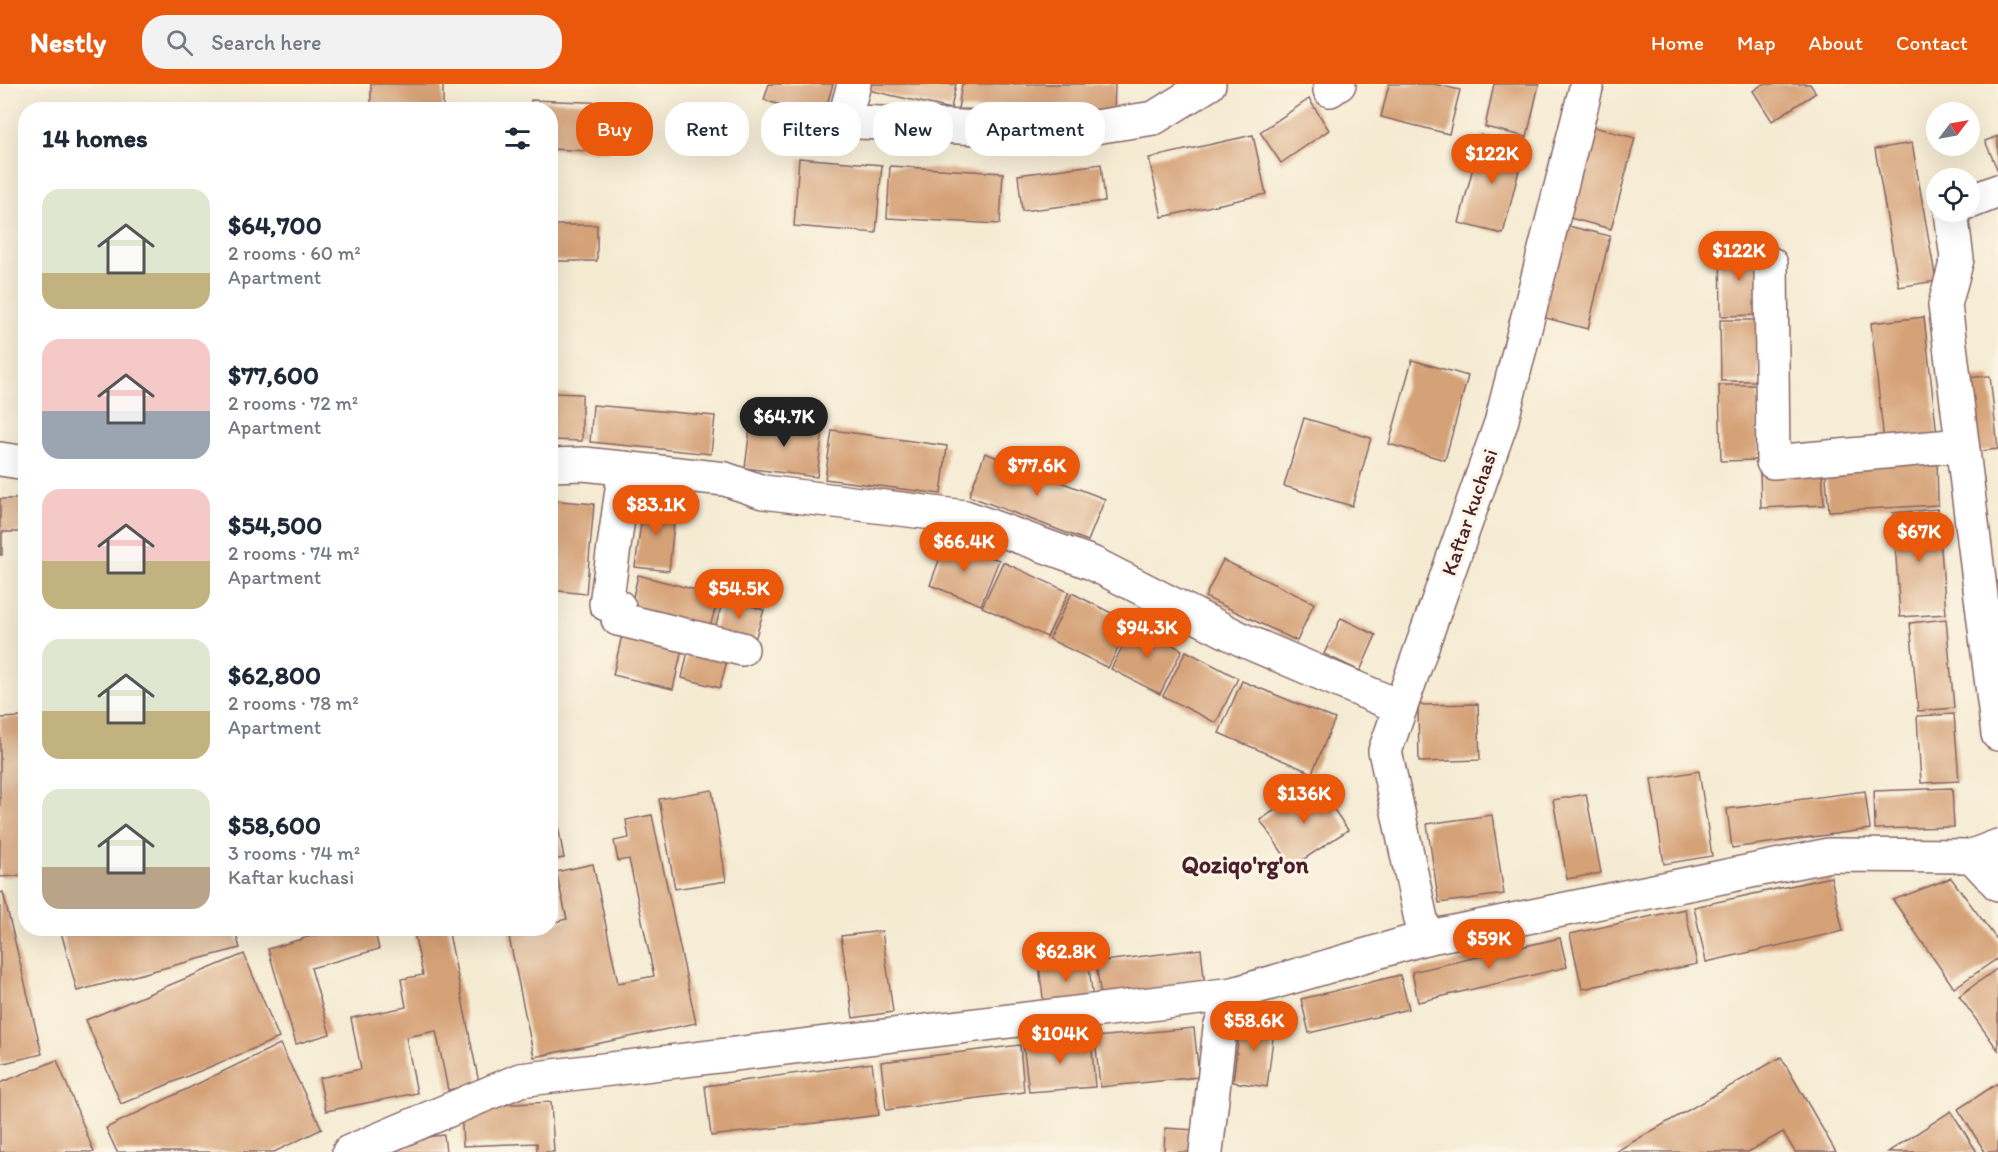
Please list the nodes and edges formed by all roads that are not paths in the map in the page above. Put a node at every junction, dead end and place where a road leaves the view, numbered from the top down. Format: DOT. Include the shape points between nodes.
graph roads {
  1 [pos="854,84"];
  2 [pos="1209,84"];
  3 [pos="1587,84"];
  4 [pos="1998,190"];
  5 [pos="1980,198"];
  6 [pos="1952,222"];
  7 [pos="1771,264"];
  8 [pos="1962,445"];
  9 [pos="0,459"];
  10 [pos="18,461"];
  11 [pos="558,465"];
  12 [pos="625,468"];
  13 [pos="741,649"];
  14 [pos="1400,707"];
  15 [pos="1998,734"];
  16 [pos="1985,851"];
  17 [pos="1998,884"];
  18 [pos="1425,938"];
  19 [pos="1233,994"];
  20 [pos="349,1152"];
  21 [pos="1206,1152"];
  1 -- 2 [label="street" via="845,117 859,122 1063,132 1154,118"];
  3 -- 14 [label="street, Kaftar kuchasi" via="1501,423"];
  4 -- 5 [label="street"];
  6 -- 8 [label="street" via="1957,259 1945,305"];
  7 -- 8 [label="street" via="1773,462"];
  8 -- 15 [label="street"];
  9 -- 10 [label="street"];
  11 -- 12 [label="street"];
  12 -- 13 [label="street" via="606,604 619,607 618,619"];
  12 -- 14 [label="street" via="725,479 763,492 965,517 1092,563 1243,640"];
  14 -- 18 [label="street, Kaftar kuchasi" via="1385,751"];
  16 -- 17 [label="street"];
  16 -- 18 [label="street" via="1829,855"];
  18 -- 19 [label="street"];
  19 -- 20 [label="street" via="520,1080"];
  19 -- 21 [label="street" via="1220,1028"];
}
